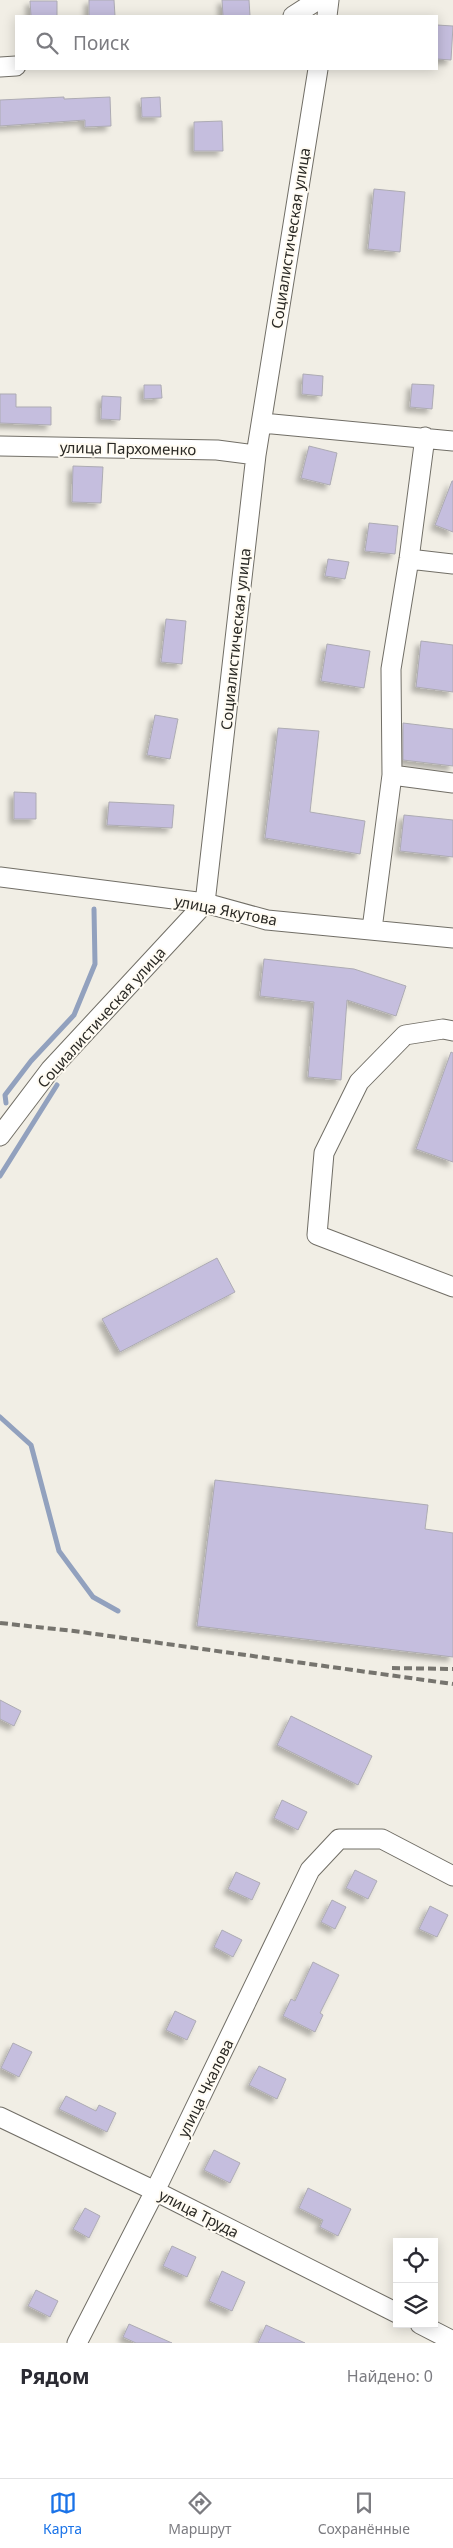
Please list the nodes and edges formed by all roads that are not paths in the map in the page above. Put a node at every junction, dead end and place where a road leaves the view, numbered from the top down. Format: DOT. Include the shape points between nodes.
graph roads {
  1 [pos="318,0"];
  2 [pos="329,0"];
  3 [pos="295,15"];
  4 [pos="327,15"];
  5 [pos="15,66"];
  6 [pos="0,67"];
  7 [pos="318,70"];
  8 [pos="262,423"];
  9 [pos="425,438"];
  10 [pos="453,442"];
  11 [pos="0,446"];
  12 [pos="256,455"];
  13 [pos="409,560"];
  14 [pos="453,564"];
  15 [pos="392,775"];
  16 [pos="453,783"];
  17 [pos="0,877"];
  18 [pos="205,903"];
  19 [pos="372,929"];
  20 [pos="453,938"];
  21 [pos="453,1031"];
  22 [pos="0,1136"];
  23 [pos="453,1287"];
  24 [pos="453,1876"];
  25 [pos="0,2117"];
  26 [pos="155,2191"];
  27 [pos="393,2311"];
  28 [pos="428,2328"];
  29 [pos="453,2341"];
  30 [pos="77,2343"];
  1 -- 3 [label="street"];
  2 -- 4 [label="street"];
  5 -- 6 [label="street"];
  7 -- 8 [label="street, Социалистическая улица"];
  8 -- 9 [label="street"];
  8 -- 12 [label="street, Социалистическая улица"];
  9 -- 10 [label="street"];
  9 -- 13 [label="street"];
  11 -- 12 [label="street, улица Пархоменко" via="217,450"];
  12 -- 18 [label="street, Социалистическая улица"];
  13 -- 14 [label="street"];
  13 -- 15 [label="street" via="391,669"];
  15 -- 16 [label="street"];
  15 -- 19 [label="street"];
  17 -- 18 [label="street, улица Якутова"];
  18 -- 19 [label="street, улица Якутова" via="267,920"];
  18 -- 22 [label="street, Социалистическая улица" via="50,1070"];
  19 -- 20 [label="street, улица Якутова"];
  21 -- 23 [label="street" via="443,1029 405,1035 359,1082 324,1153 317,1235"];
  24 -- 26 [label="street, улица Чкалова" via="382,1839 340,1839 310,1870"];
  25 -- 26 [label="street, улица Труда"];
  26 -- 27 [label="street, улица Труда"];
  26 -- 30 [label="street, улица Чкалова"];
  28 -- 29 [label="street"];
}
